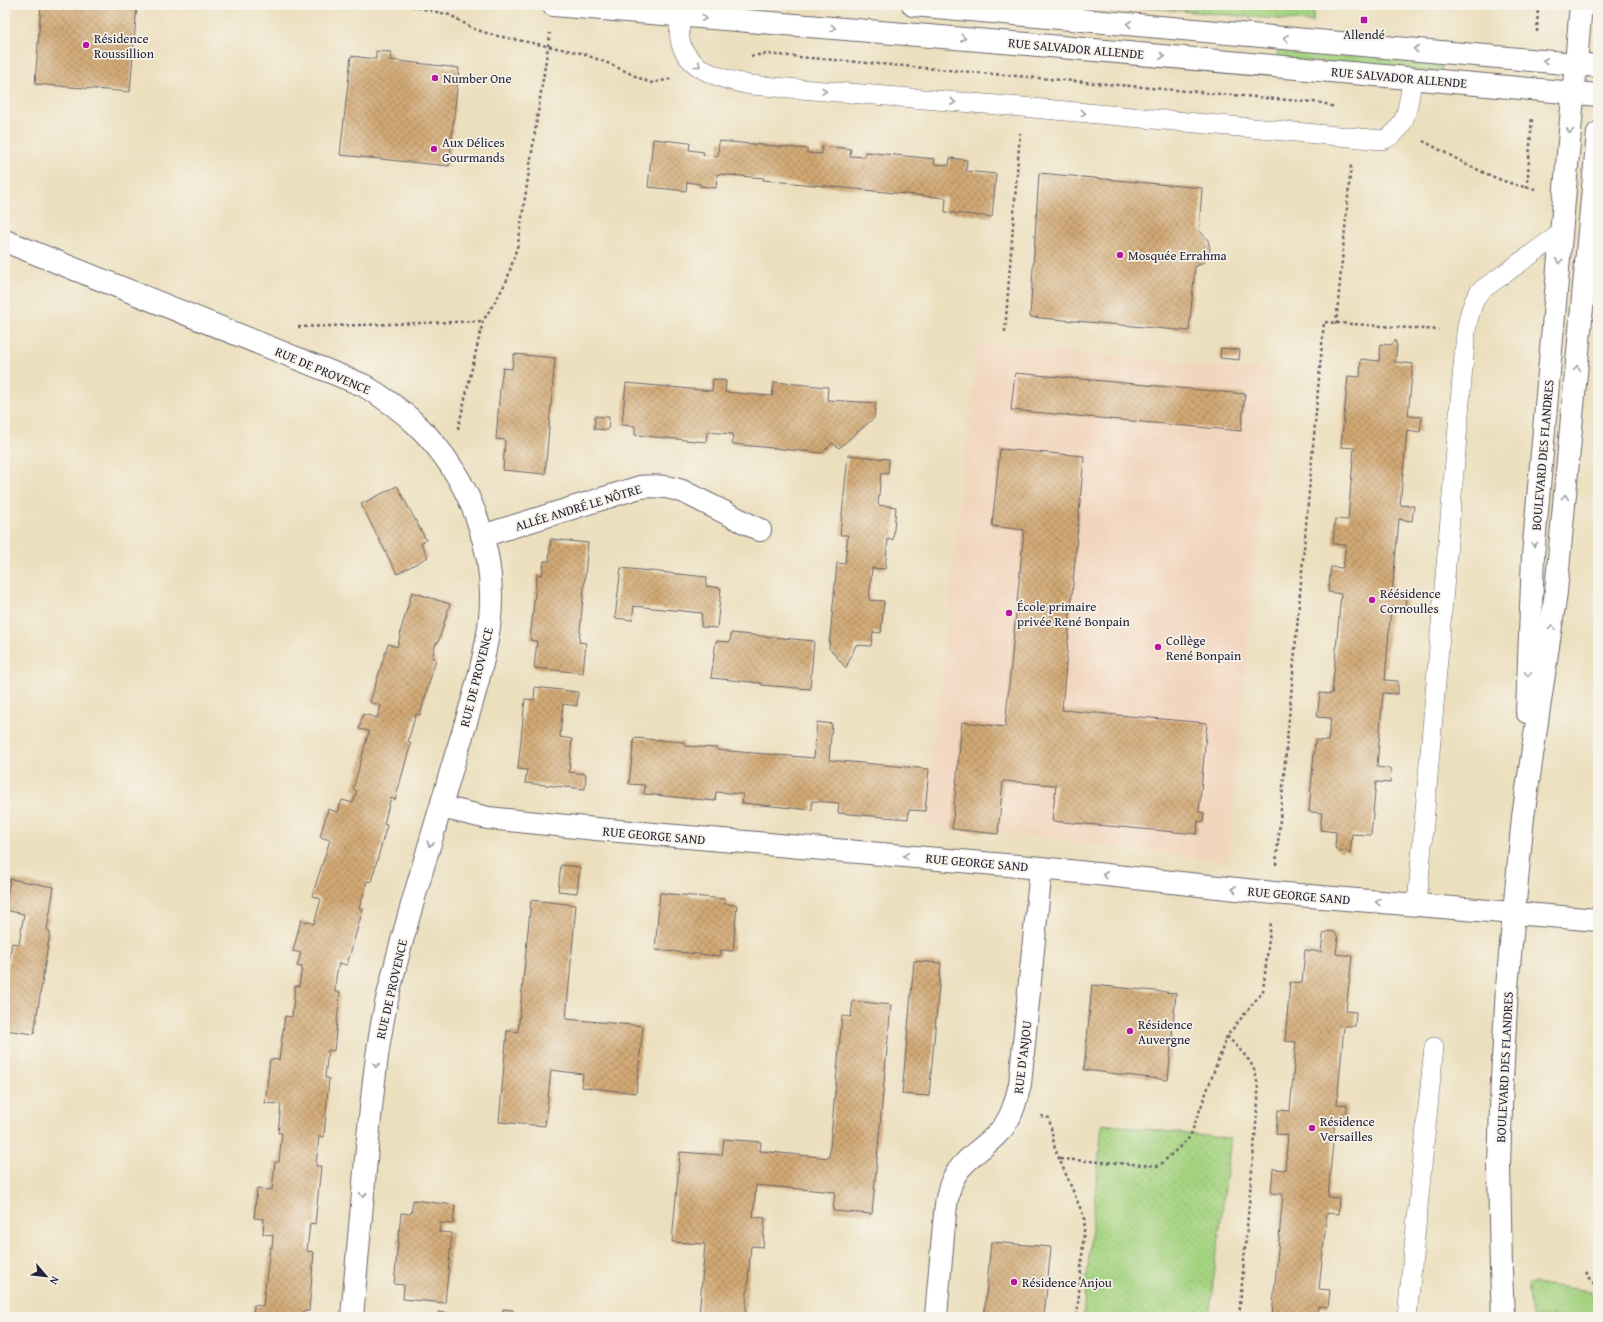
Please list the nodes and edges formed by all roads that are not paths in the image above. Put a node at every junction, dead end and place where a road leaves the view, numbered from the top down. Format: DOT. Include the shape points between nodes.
graph roads {
  1 [pos="913,5"];
  2 [pos="1581,5"];
  3 [pos="650,9"];
  4 [pos="682,10"];
  5 [pos="552,16"];
  6 [pos="1576,63"];
  7 [pos="1598,66"];
  8 [pos="1412,78"];
  9 [pos="1574,92"];
  10 [pos="1598,95"];
  11 [pos="1598,133"];
  12 [pos="1562,233"];
  13 [pos="5,242"];
  14 [pos="760,530"];
  15 [pos="482,536"];
  16 [pos="441,807"];
  17 [pos="1523,817"];
  18 [pos="1041,868"];
  19 [pos="1416,904"];
  20 [pos="1514,912"];
  21 [pos="1598,920"];
  22 [pos="1434,1047"];
  23 [pos="352,1317"];
  24 [pos="936,1317"];
  25 [pos="1407,1317"];
  26 [pos="1504,1317"];
  6 -- 1 [label="street, one-way"];
  2 -- 6 [label="street, BOULEVARD DES FLANDRES"];
  3 -- 4 [label="street, RUE SALVADOR ALLENDE"];
  3 -- 5 [label="street, RUE SALVADOR ALLENDE"];
  4 -- 8 [label="street, RUE SALVADOR ALLENDE, one-way"];
  4 -- 8 [label="lane, one-way" via="681,41 685,52 703,69 720,78 758,86 1382,140 1388,138 1403,123"];
  6 -- 7 [label="street"];
  6 -- 9 [label="street, BOULEVARD DES FLANDRES"];
  8 -- 9 [label="street, RUE SALVADOR ALLENDE"];
  9 -- 10 [label="street, RUE SALVADOR ALLENDE"];
  9 -- 12 [label="street, BOULEVARD DES FLANDRES, one-way"];
  17 -- 11 [label="street, BOULEVARD DES FLANDRES, one-way" via="1556,592"];
  12 -- 17 [label="street, BOULEVARD DES FLANDRES, one-way" via="1532,556"];
  12 -- 19 [label="lane" via="1479,292 1472,303 1466,332"];
  13 -- 15 [label="street, RUE DE PROVENCE" via="363,384 409,418 446,459 468,497"];
  14 -- 15 [label="street, ALLÉE ANDRÉ LE NÔTRE" via="682,491 655,485 640,487"];
  15 -- 16 [label="street, RUE DE PROVENCE" via="491,590 489,625"];
  18 -- 16 [label="street, RUE GEORGE SAND, one-way" via="596,830 488,818"];
  16 -- 23 [label="street, RUE DE PROVENCE, one-way" via="399,952 381,1032"];
  17 -- 20 [label="street, BOULEVARD DES FLANDRES"];
  19 -- 18 [label="street, RUE GEORGE SAND, one-way" via="1274,893"];
  18 -- 24 [label="street, RUE D'ANJOU" via="1020,1084 1013,1109 999,1132 968,1160 952,1181 946,1201"];
  19 -- 20 [label="street, RUE GEORGE SAND"];
  20 -- 21 [label="street, RUE GEORGE SAND"];
  20 -- 26 [label="street, BOULEVARD DES FLANDRES" via="1503,1048 1500,1145 1500,1232"];
  22 -- 25 [label="lane"];
}
